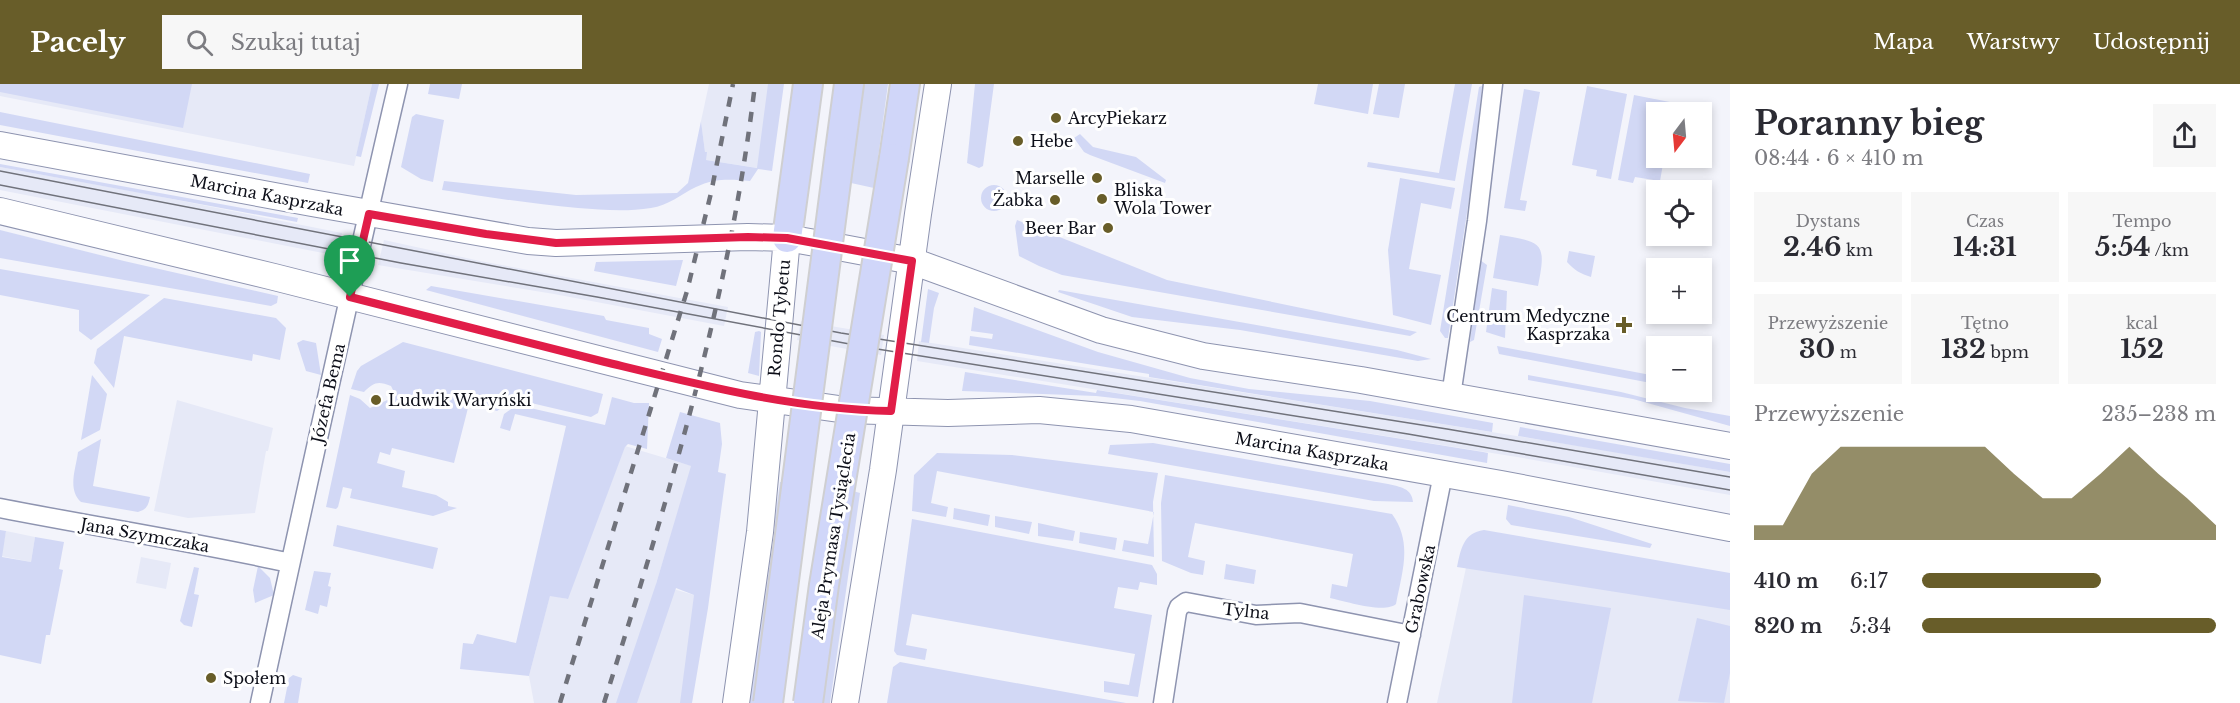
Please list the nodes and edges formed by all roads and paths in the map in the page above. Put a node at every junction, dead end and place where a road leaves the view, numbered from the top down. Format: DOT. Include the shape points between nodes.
graph roads {
  1 [pos="398,84"];
  2 [pos="808,84"];
  3 [pos="849,84"];
  4 [pos="905,84"];
  5 [pos="938,84"];
  6 [pos="1493,84"];
  7 [pos="0,145"];
  8 [pos="0,211"];
  9 [pos="369,214"];
  10 [pos="787,238"];
  11 [pos="912,261"];
  12 [pos="350,297"];
  13 [pos="1450,396"];
  14 [pos="771,400"];
  15 [pos="891,411"];
  16 [pos="1730,446"];
  17 [pos="1443,474"];
  18 [pos="0,508"];
  19 [pos="1730,528"];
  20 [pos="290,563"];
  21 [pos="1411,635"];
  22 [pos="260,703"];
  23 [pos="736,703"];
  24 [pos="768,703"];
  25 [pos="808,703"];
  26 [pos="845,703"];
  27 [pos="1163,703"];
  28 [pos="1397,703"];
  1 -- 9 [label="street, Józefa Bema"];
  2 -- 10 [label="main road"];
  3 -- 24 [label="main road, bridge"];
  4 -- 25 [label="main road, Aleja Prymasa Tysiąclecia, bridge"];
  5 -- 11 [label="main road"];
  6 -- 13 [label="street"];
  7 -- 9 [label="main road, Marcina Kasprzaka"];
  8 -- 12 [label="main road"];
  9 -- 10 [label="main road, Marcina Kasprzaka" via="556,243"];
  9 -- 12 [label="street, Józefa Bema"];
  10 -- 11 [label="main road, Rondo Tybetu"];
  10 -- 14 [label="main road, Rondo Tybetu"];
  11 -- 13 [label="main road" via="1052,314 1137,340 1248,364"];
  11 -- 15 [label="main road"];
  12 -- 14 [label="main road"];
  12 -- 20 [label="street, Józefa Bema"];
  13 -- 16 [label="main road"];
  14 -- 15 [label="main road, Rondo Tybetu" via="846,410"];
  14 -- 23 [label="main road" via="760,532"];
  15 -- 17 [label="main road, Marcina Kasprzaka" via="1080,413"];
  15 -- 26 [label="main road"];
  17 -- 19 [label="main road, Marcina Kasprzaka"];
  17 -- 21 [label="street, Grabowska"];
  18 -- 20 [label="street, Jana Szymczaka"];
  20 -- 22 [label="street, Józefa Bema"];
  21 -- 27 [label="street, Tylna" via="1300,613 1256,615 1186,602 1176,612"];
  21 -- 28 [label="street, Grabowska"];
}
